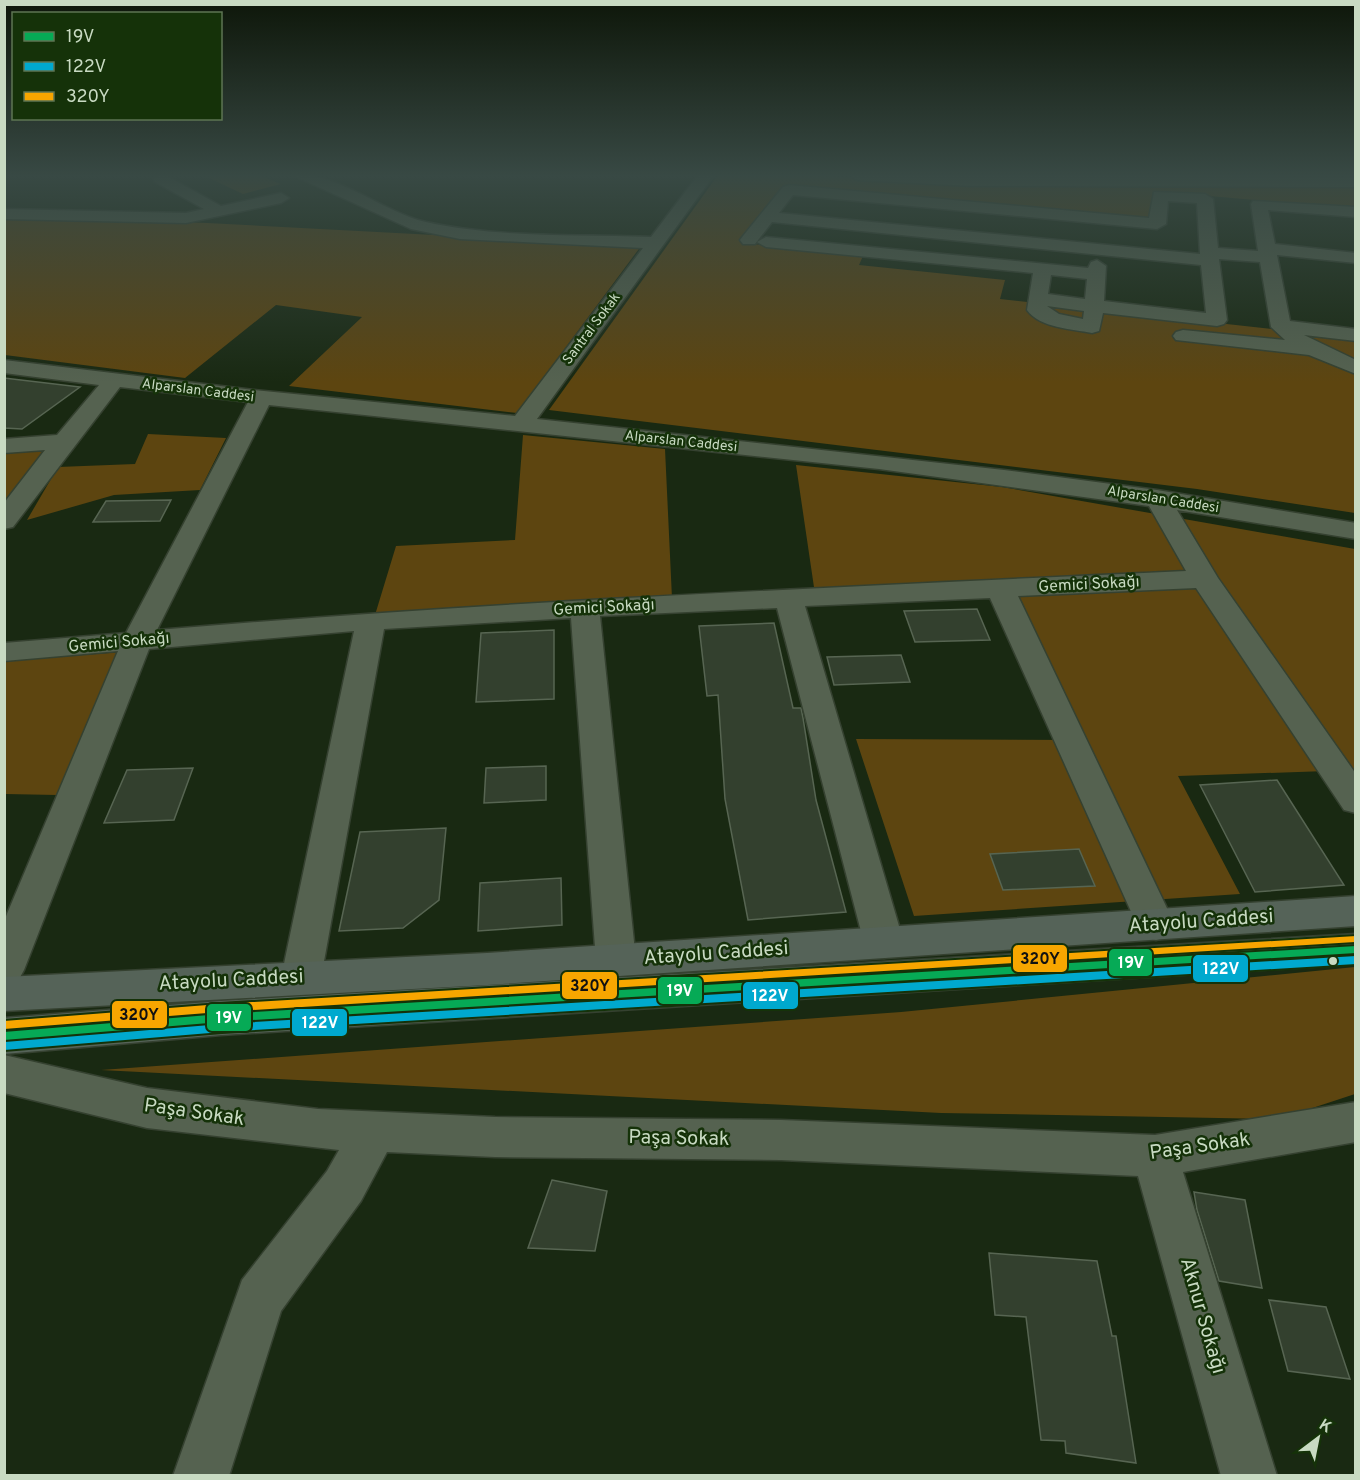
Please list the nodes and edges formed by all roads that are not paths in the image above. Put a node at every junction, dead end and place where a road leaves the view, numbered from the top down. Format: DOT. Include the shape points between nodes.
graph roads {
  1 [pos="655,244"];
  2 [pos="789,244"];
  3 [pos="1066,244"];
  4 [pos="1208,244"];
  5 [pos="1266,244"];
  6 [pos="1209,257"];
  7 [pos="1269,258"];
  8 [pos="1356,258"];
  9 [pos="1042,269"];
  10 [pos="1356,275"];
  11 [pos="1038,299"];
  12 [pos="1094,306"];
  13 [pos="1092,327"];
  14 [pos="1281,327"];
  15 [pos="1115,329"];
  16 [pos="1162,334"];
  17 [pos="1356,335"];
  18 [pos="1312,349"];
  19 [pos="4,366"];
  20 [pos="1356,368"];
  21 [pos="114,381"];
  22 [pos="261,398"];
  23 [pos="521,424"];
  24 [pos="64,442"];
  25 [pos="4,446"];
  26 [pos="1157,498"];
  27 [pos="4,521"];
  28 [pos="1356,531"];
  29 [pos="1204,579"];
  30 [pos="1001,590"];
  31 [pos="789,600"];
  32 [pos="585,608"];
  33 [pos="371,621"];
  34 [pos="138,641"];
  35 [pos="4,652"];
  36 [pos="1356,801"];
  37 [pos="1356,910"];
  38 [pos="1156,925"];
  39 [pos="884,943"];
  40 [pos="1356,949"];
  41 [pos="615,961"];
  42 [pos="4,970"];
  43 [pos="301,978"];
  44 [pos="4,994"];
  45 [pos="4,1036"];
  46 [pos="4,1074"];
  47 [pos="1355,1125"];
  48 [pos="374,1132"];
  49 [pos="1155,1156"];
  50 [pos="201,1476"];
  51 [pos="1249,1476"];
  1 -- 23 [label="street, Santral Sokak"];
  2 -- 9 [label="street"];
  3 -- 6 [label="street"];
  4 -- 6 [label="street"];
  5 -- 7 [label="street"];
  6 -- 7 [label="street"];
  6 -- 12 [label="street" via="1217,320"];
  7 -- 8 [label="street"];
  7 -- 10 [label="street"];
  7 -- 14 [label="street"];
  9 -- 11 [label="street"];
  9 -- 12 [label="street" via="1096,270"];
  11 -- 12 [label="street"];
  11 -- 13 [label="street" via="1037,310 1053,319"];
  12 -- 13 [label="street"];
  13 -- 15 [label="street"];
  14 -- 17 [label="street"];
  14 -- 18 [label="street"];
  16 -- 18 [label="street"];
  18 -- 20 [label="street"];
  19 -- 21 [label="street, Alparslan Caddesi"];
  21 -- 22 [label="street, Alparslan Caddesi"];
  21 -- 24 [label="street"];
  22 -- 23 [label="street, Alparslan Caddesi"];
  22 -- 34 [label="street"];
  23 -- 26 [label="street, Alparslan Caddesi"];
  24 -- 25 [label="street"];
  24 -- 27 [label="street"];
  26 -- 28 [label="street, Alparslan Caddesi"];
  26 -- 29 [label="street"];
  29 -- 30 [label="street, Gemici Sokağı"];
  29 -- 36 [label="street"];
  30 -- 31 [label="street, Gemici Sokağı"];
  30 -- 38 [label="street"];
  31 -- 32 [label="street, Gemici Sokağı"];
  31 -- 39 [label="street"];
  32 -- 33 [label="street, Gemici Sokağı"];
  32 -- 41 [label="street"];
  33 -- 34 [label="street, Gemici Sokağı"];
  33 -- 43 [label="street"];
  34 -- 35 [label="street, Gemici Sokağı"];
  34 -- 42 [label="street"];
  37 -- 38 [label="main road, Atayolu Caddesi"];
  38 -- 39 [label="main road, Atayolu Caddesi"];
  39 -- 41 [label="main road, Atayolu Caddesi"];
  40 -- 45 [label="main road, Atayolu Caddesi" via="221,1018"];
  41 -- 43 [label="main road, Atayolu Caddesi"];
  43 -- 44 [label="main road, Atayolu Caddesi"];
  46 -- 48 [label="street, Paşa Sokak" via="147,1107 318,1129"];
  47 -- 49 [label="street, Paşa Sokak"];
  48 -- 49 [label="street, Paşa Sokak" via="781,1140"];
  48 -- 50 [label="street" via="344,1186 260,1298"];
  49 -- 51 [label="street, Aknur Sokağı"];
}
